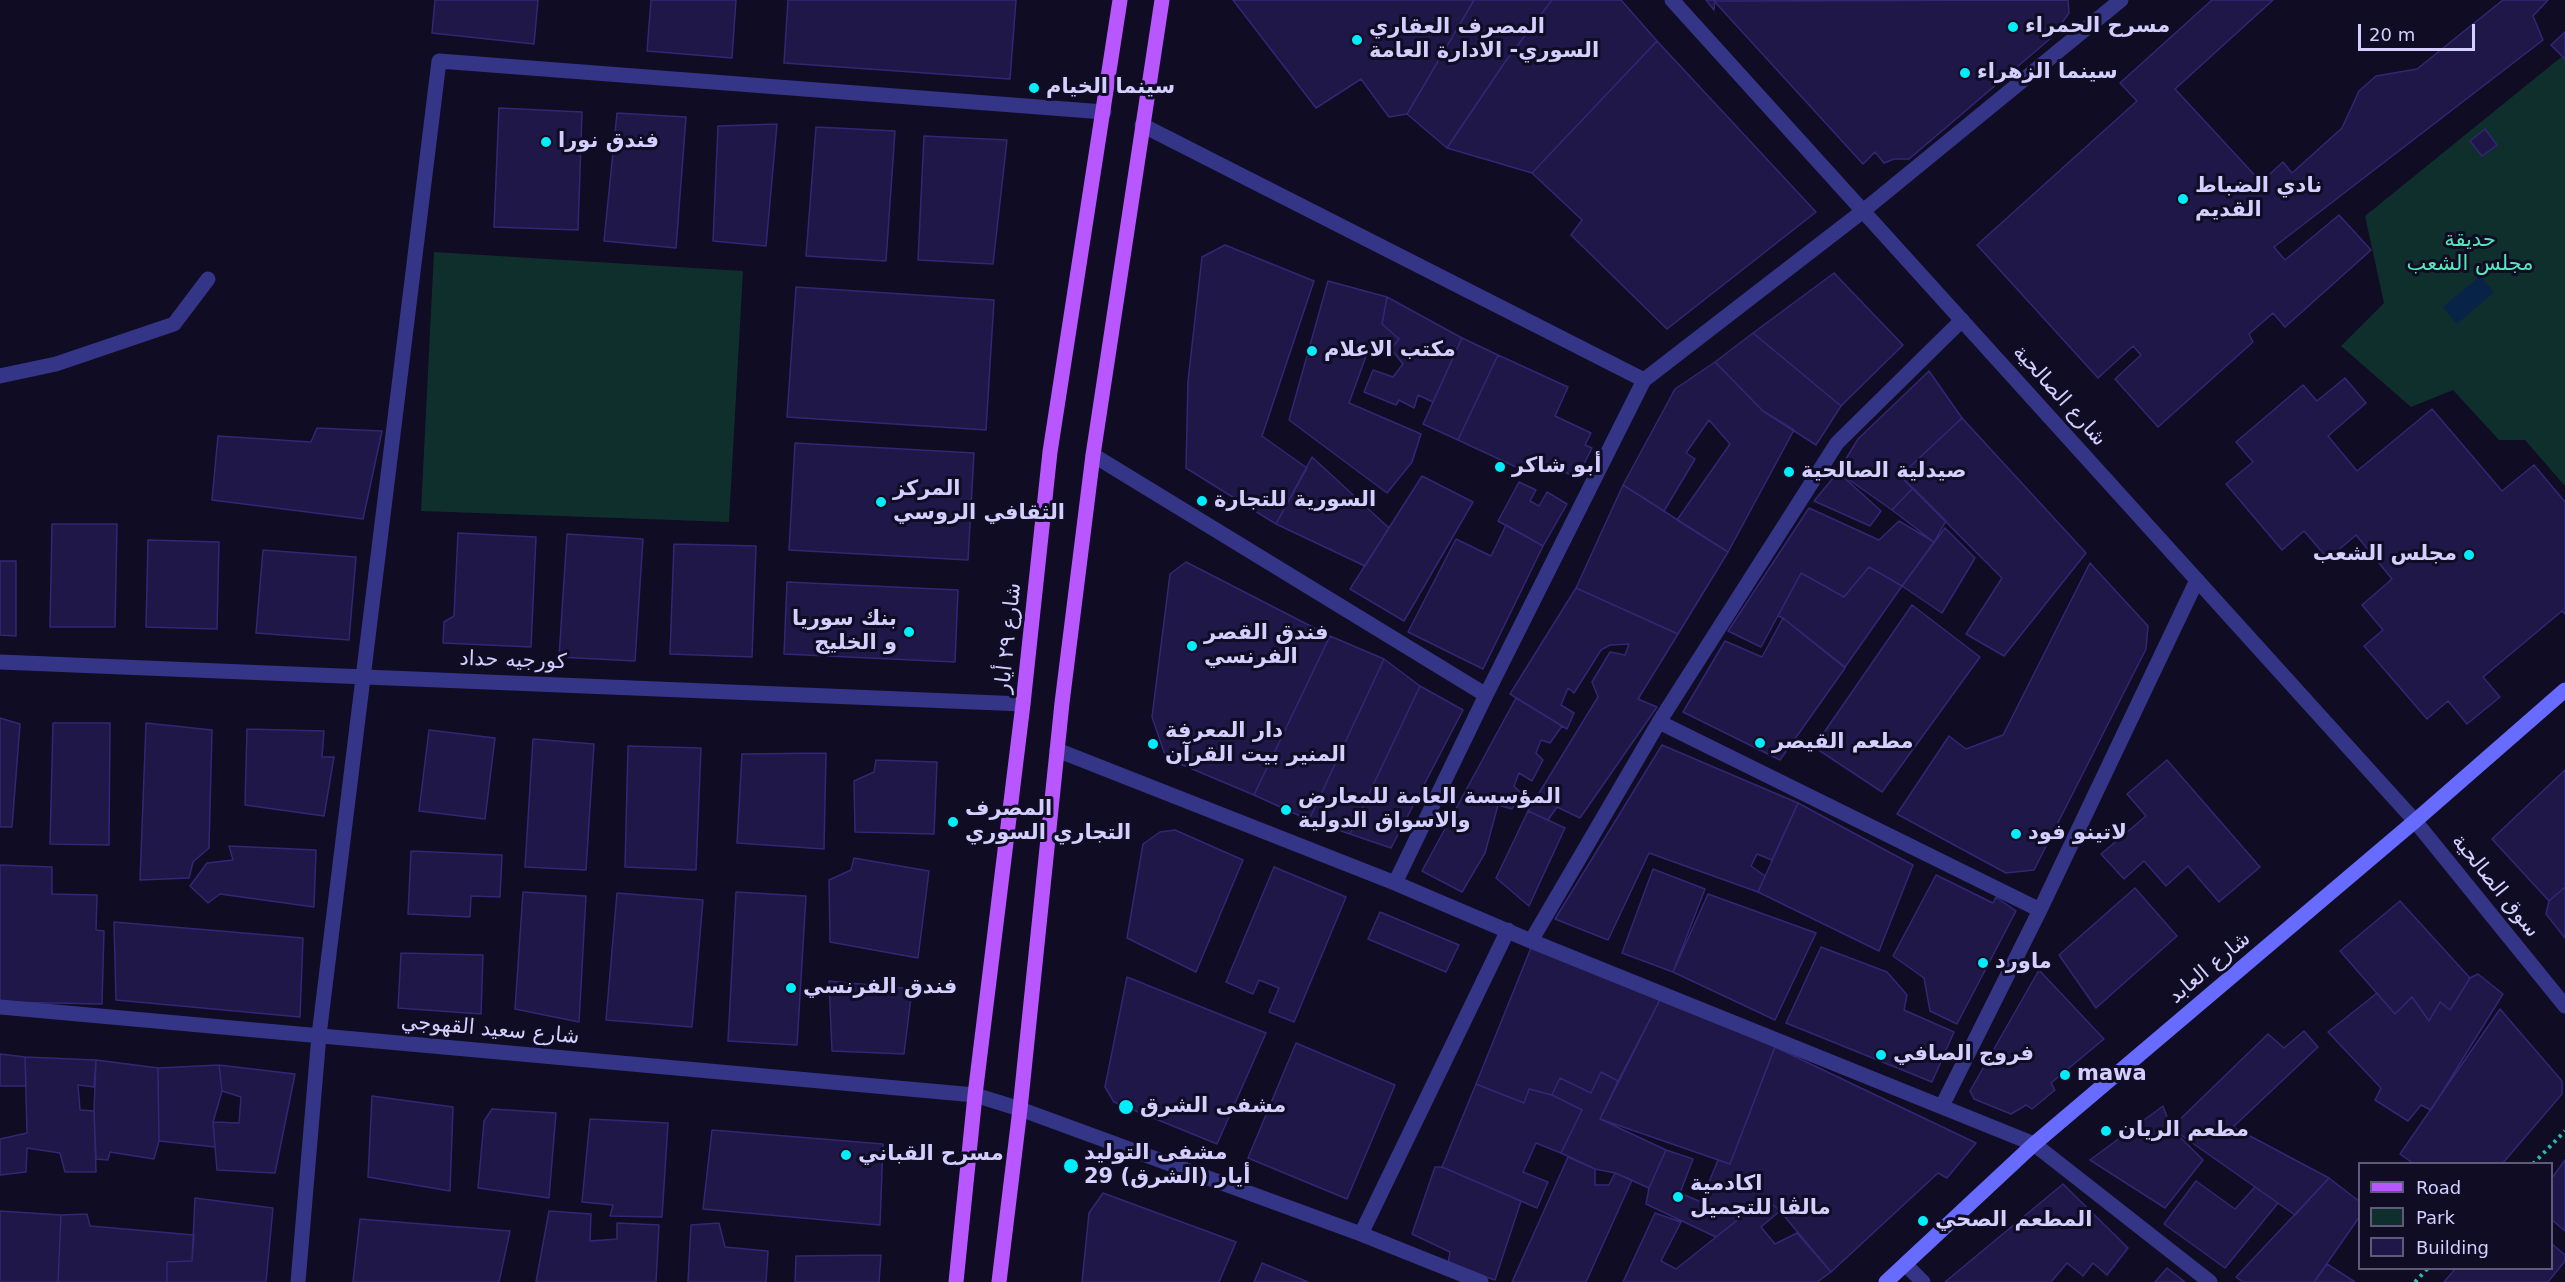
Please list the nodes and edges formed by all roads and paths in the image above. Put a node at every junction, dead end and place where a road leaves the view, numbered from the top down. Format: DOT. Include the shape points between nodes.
graph roads {
  1 [pos="1120,0"];
  2 [pos="1162,0"];
  3 [pos="1672,0"];
  4 [pos="2121,0"];
  5 [pos="1104,112"];
  6 [pos="1142,125"];
  7 [pos="1863,211"];
  8 [pos="208,279"];
  9 [pos="1962,320"];
  10 [pos="0,376"];
  11 [pos="1644,380"];
  12 [pos="1093,455"];
  13 [pos="2197,580"];
  14 [pos="0,662"];
  15 [pos="364,675"];
  16 [pos="2565,690"];
  17 [pos="1486,695"];
  18 [pos="1023,704"];
  19 [pos="1659,722"];
  20 [pos="1057,750"];
  21 [pos="2415,821"];
  22 [pos="1395,883"];
  23 [pos="2040,910"];
  24 [pos="1508,930"];
  25 [pos="1531,940"];
  26 [pos="2565,1006"];
  27 [pos="0,1007"];
  28 [pos="319,1035"];
  29 [pos="975,1095"];
  30 [pos="1942,1106"];
  31 [pos="1020,1109"];
  32 [pos="2565,1131"];
  33 [pos="2034,1144"];
  34 [pos="2535,1162"];
  35 [pos="1361,1234"];
  36 [pos="1906,1265"];
  37 [pos="2427,1270"];
  38 [pos="298,1282"];
  39 [pos="956,1282"];
  40 [pos="999,1282"];
  41 [pos="1481,1282"];
  42 [pos="1886,1282"];
  43 [pos="1923,1282"];
  44 [pos="2210,1282"];
  45 [pos="2415,1282"];
  1 -- 5 [label="main road, شارع ٢٩ أيار"];
  2 -- 6 [label="main road"];
  3 -- 7 [label="street, شارع الصالحية"];
  4 -- 7 [label="street"];
  5 -- 15 [label="street" via="439,61"];
  5 -- 18 [label="main road, شارع ٢٩ أيار" via="1050,452"];
  6 -- 11 [label="street"];
  6 -- 12 [label="main road"];
  7 -- 9 [label="street, شارع الصالحية"];
  7 -- 11 [label="street"];
  8 -- 10 [label="street" via="174,324 56,364"];
  9 -- 13 [label="street, شارع الصالحية"];
  9 -- 19 [label="street" via="1837,443"];
  11 -- 17 [label="street"];
  12 -- 17 [label="street"];
  12 -- 20 [label="main road"];
  13 -- 21 [label="street, شارع الصالحية"];
  13 -- 23 [label="street"];
  14 -- 15 [label="street, كورجيه حداد"];
  15 -- 18 [label="street, كورجيه حداد"];
  15 -- 28 [label="street"];
  16 -- 21 [label="main road, شارع العابد"];
  17 -- 22 [label="street"];
  18 -- 29 [label="main road, شارع ٢٩ أيار"];
  19 -- 23 [label="street"];
  19 -- 25 [label="street"];
  20 -- 22 [label="street"];
  20 -- 31 [label="main road"];
  21 -- 26 [label="street, سوق الصالحية"];
  21 -- 33 [label="main road, شارع العابد"];
  22 -- 24 [label="street"];
  23 -- 30 [label="street"];
  24 -- 25 [label="street"];
  24 -- 35 [label="street"];
  25 -- 30 [label="street"];
  27 -- 28 [label="street, شارع سعيد القهوجي"];
  28 -- 29 [label="street, شارع سعيد القهوجي"];
  28 -- 38 [label="street"];
  29 -- 31 [label="street, شارع سعيد القهوجي"];
  29 -- 39 [label="main road, شارع ٢٩ أيار"];
  30 -- 33 [label="street"];
  31 -- 35 [label="street, شارع سعيد القهوجي"];
  31 -- 40 [label="main road"];
  32 -- 34 [label="path"];
  33 -- 36 [label="main road, شارع العابد"];
  33 -- 44 [label="street"];
  35 -- 41 [label="street, شارع سعيد القهوجي"];
  36 -- 42 [label="main road, شارع العابد"];
  36 -- 43 [label="street"];
  37 -- 45 [label="path"];
}
